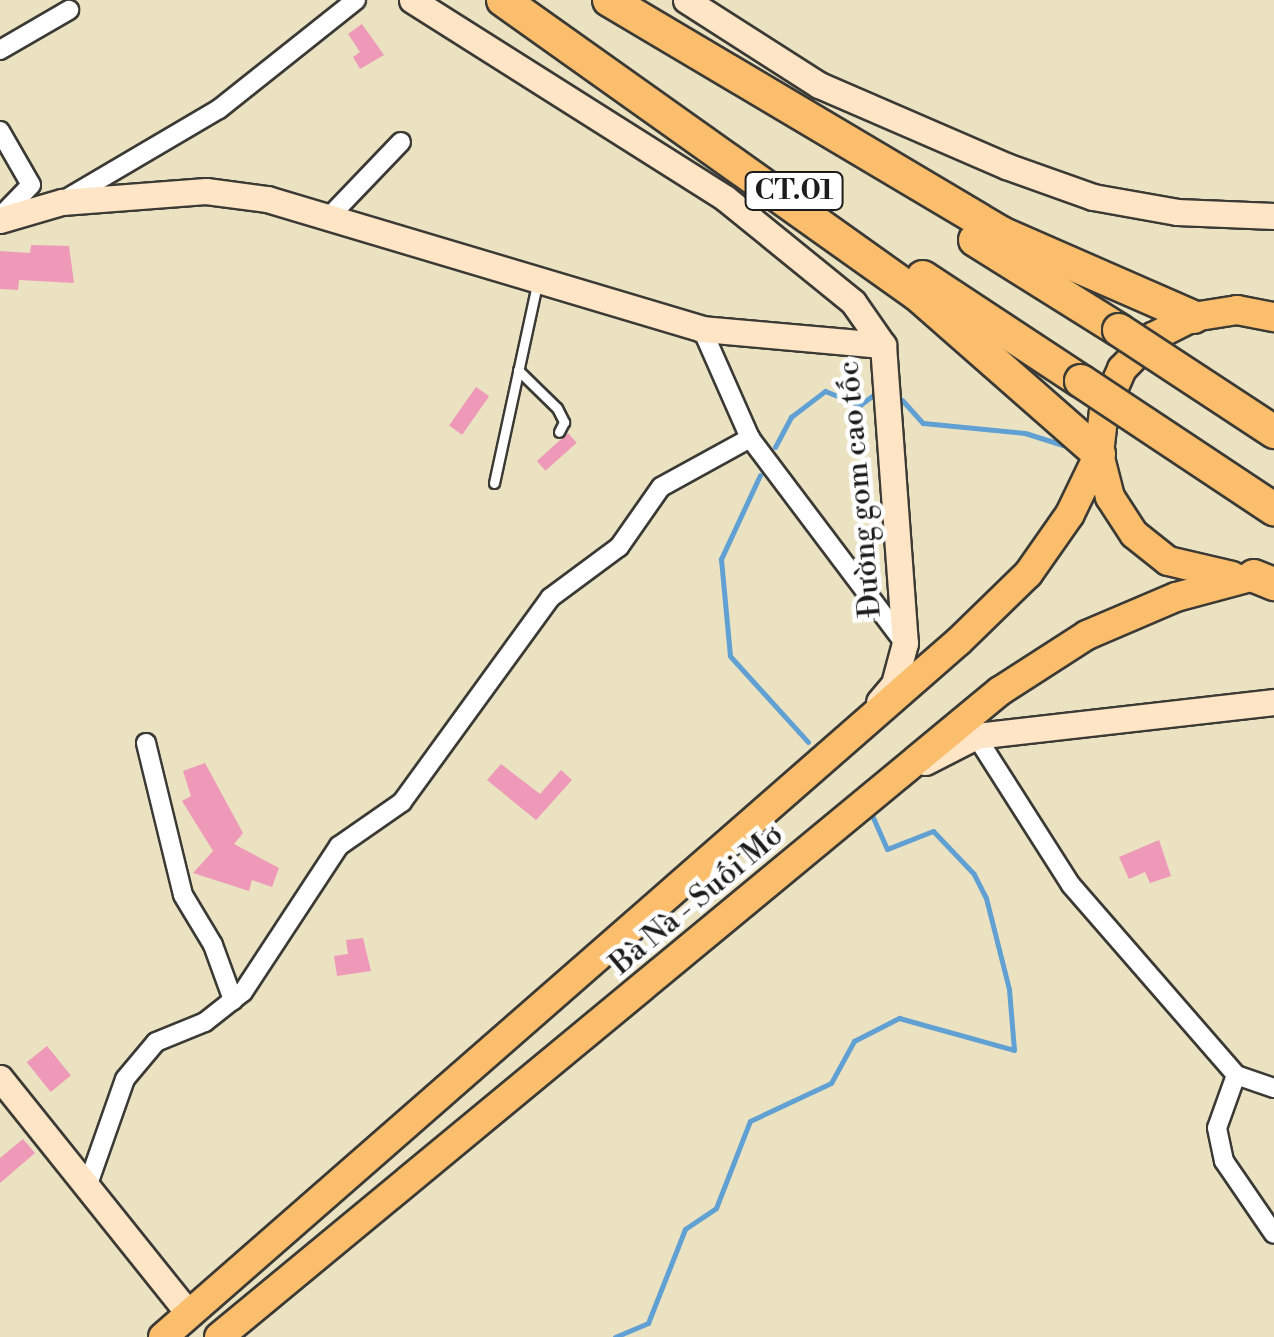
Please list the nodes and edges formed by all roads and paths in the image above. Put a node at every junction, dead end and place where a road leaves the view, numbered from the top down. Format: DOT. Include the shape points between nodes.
graph roads {
  1 [pos="356,0"];
  2 [pos="412,0"];
  3 [pos="505,0"];
  4 [pos="590,0"];
  5 [pos="610,0"];
  6 [pos="686,0"];
  7 [pos="69,10"];
  8 [pos="0,50"];
  9 [pos="0,131"];
  10 [pos="401,142"];
  11 [pos="62,202"];
  12 [pos="331,215"];
  13 [pos="1274,216"];
  14 [pos="0,218"];
  15 [pos="538,282"];
  16 [pos="1274,301"];
  17 [pos="1237,310"];
  18 [pos="1193,316"];
  19 [pos="1274,317"];
  20 [pos="702,329"];
  21 [pos="883,345"];
  22 [pos="518,370"];
  23 [pos="559,432"];
  24 [pos="1274,432"];
  25 [pos="750,438"];
  26 [pos="1100,454"];
  27 [pos="494,482"];
  28 [pos="1274,509"];
  29 [pos="1267,577"];
  30 [pos="905,643"];
  31 [pos="1274,702"];
  32 [pos="864,722"];
  33 [pos="976,736"];
  34 [pos="146,743"];
  35 [pos="902,773"];
  36 [pos="233,1000"];
  37 [pos="1236,1075"];
  38 [pos="0,1078"];
  39 [pos="1274,1088"];
  40 [pos="87,1187"];
  41 [pos="1274,1234"];
  42 [pos="188,1313"];
  43 [pos="163,1337"];
  44 [pos="208,1337"];
  45 [pos="219,1337"];
  1 -- 11 [label="street" via="219,109"];
  2 -- 21 [label="main road, Đường gom cao tốc" via="725,198 853,302"];
  3 -- 26 [label="highway" via="918,295"];
  3 -- 28 [label="highway, CT.01, bridge"];
  4 -- 24 [label="highway, CT.01, bridge"];
  5 -- 18 [label="highway" via="1000,233"];
  6 -- 13 [label="main road" via="819,85 1006,166 1094,197 1177,212"];
  7 -- 8 [label="street"];
  9 -- 14 [label="street" via="32,185"];
  10 -- 12 [label="street"];
  11 -- 12 [label="main road" via="206,192"];
  11 -- 14 [label="main road"];
  12 -- 15 [label="main road"];
  15 -- 20 [label="main road"];
  15 -- 22 [label="lane"];
  16 -- 17 [label="main road"];
  17 -- 18 [label="main road"];
  17 -- 19 [label="main road"];
  18 -- 26 [label="main road" via="1153,337 1122,370 1104,410"];
  20 -- 21 [label="main road"];
  20 -- 25 [label="street"];
  21 -- 30 [label="main road, Đường gom cao tốc"];
  22 -- 23 [label="lane" via="556,408 564,422"];
  22 -- 27 [label="lane"];
  25 -- 30 [label="street"];
  25 -- 36 [label="street" via="661,487 619,546 550,598 402,802 339,846"];
  26 -- 29 [label="main road" via="1110,497 1134,534 1168,561 1210,576"];
  26 -- 32 [label="main road, Bà Nà - Suối Mơ" via="1070,514 1028,574"];
  29 -- 35 [label="main road, Bà Nà - Suối Mơ" via="1176,597 1086,635 1000,691"];
  30 -- 32 [label="main road, Đường gom cao tốc" via="894,684"];
  31 -- 33 [label="main road"];
  32 -- 42 [label="main road, Bà Nà - Suối Mơ"];
  33 -- 35 [label="main road"];
  33 -- 37 [label="street" via="1070,884"];
  34 -- 36 [label="street" via="183,895 213,945"];
  35 -- 45 [label="main road, Bà Nà - Suối Mơ"];
  36 -- 40 [label="street" via="205,1022 156,1042 124,1079"];
  37 -- 39 [label="street"];
  37 -- 41 [label="street" via="1217,1128 1224,1161"];
  38 -- 40 [label="main road"];
  40 -- 42 [label="main road"];
  42 -- 43 [label="main road, Bà Nà - Suối Mơ"];
  42 -- 44 [label="main road"];
}
